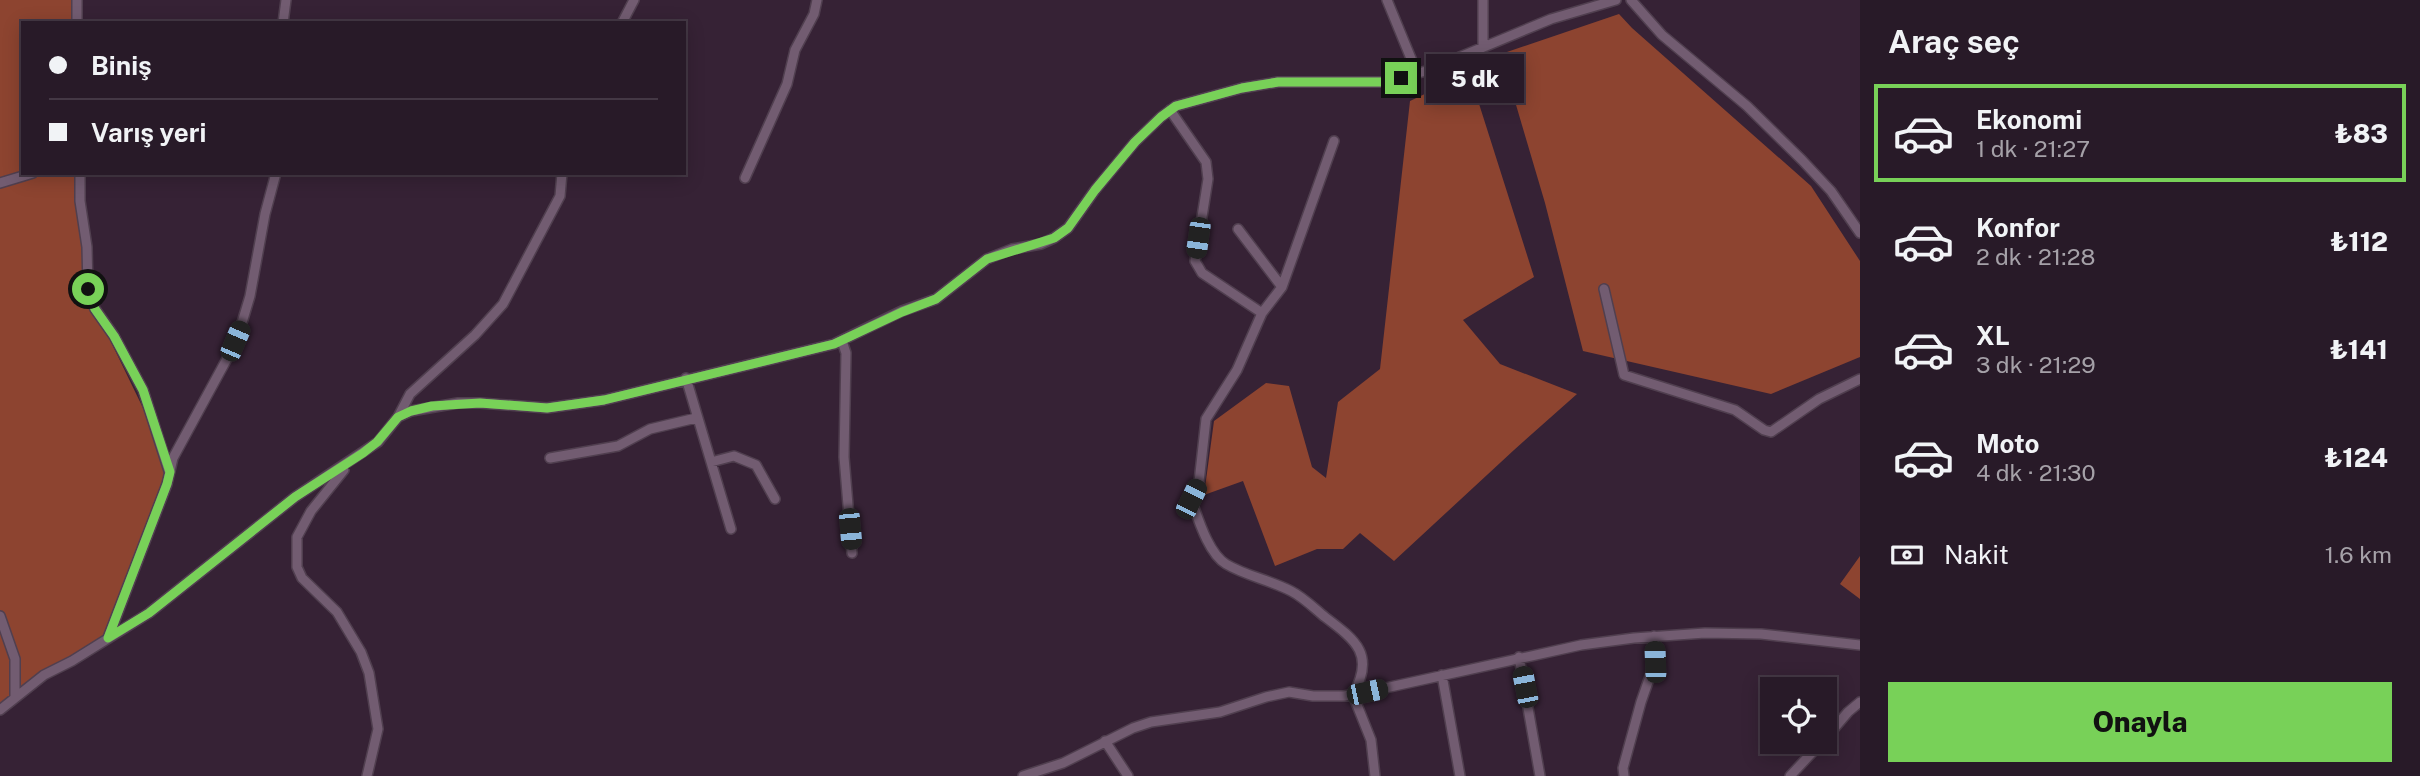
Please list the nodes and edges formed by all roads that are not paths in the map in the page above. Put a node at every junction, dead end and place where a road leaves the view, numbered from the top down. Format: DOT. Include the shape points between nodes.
graph roads {
  1 [pos="77,0"];
  2 [pos="286,0"];
  3 [pos="634,0"];
  4 [pos="817,0"];
  5 [pos="1387,0"];
  6 [pos="1483,0"];
  7 [pos="1616,0"];
  8 [pos="1631,0"];
  9 [pos="77,21"];
  10 [pos="283,21"];
  11 [pos="623,21"];
  12 [pos="1483,47"];
  13 [pos="1417,73"];
  14 [pos="1170,110"];
  15 [pos="1334,141"];
  16 [pos="26,175"];
  17 [pos="80,175"];
  18 [pos="275,175"];
  19 [pos="562,175"];
  20 [pos="745,178"];
  21 [pos="0,183"];
  22 [pos="1238,229"];
  23 [pos="1860,233"];
  24 [pos="1282,287"];
  25 [pos="1604,289"];
  26 [pos="1262,313"];
  27 [pos="842,341"];
  28 [pos="687,379"];
  29 [pos="1860,379"];
  30 [pos="398,417"];
  31 [pos="696,418"];
  32 [pos="550,458"];
  33 [pos="711,462"];
  34 [pos="349,463"];
  35 [pos="170,472"];
  36 [pos="775,499"];
  37 [pos="731,529"];
  38 [pos="852,553"];
  39 [pos="0,616"];
  40 [pos="1654,636"];
  41 [pos="108,638"];
  42 [pos="1860,645"];
  43 [pos="1519,657"];
  44 [pos="1442,676"];
  45 [pos="1353,695"];
  46 [pos="15,697"];
  47 [pos="1860,702"];
  48 [pos="0,710"];
  49 [pos="1837,725"];
  50 [pos="1105,741"];
  51 [pos="1811,754"];
  52 [pos="1624,772"];
  53 [pos="367,776"];
  54 [pos="1023,776"];
  55 [pos="1128,776"];
  56 [pos="1376,776"];
  57 [pos="1460,776"];
  58 [pos="1540,776"];
  59 [pos="1613,776"];
  60 [pos="1790,776"];
  1 -- 9 [label="street"];
  2 -- 10 [label="street"];
  3 -- 11 [label="street"];
  4 -- 20 [label="street" via="795,50 787,84"];
  5 -- 13 [label="street"];
  6 -- 12 [label="street"];
  7 -- 12 [label="street" via="1551,19"];
  8 -- 23 [label="street" via="1662,36 1747,106 1802,160"];
  12 -- 13 [label="street"];
  13 -- 14 [label="street" via="1384,82 1266,84"];
  14 -- 26 [label="street" via="1206,162 1208,179 1195,261 1202,273"];
  14 -- 27 [label="street" via="1135,142 1061,233 1041,244 987,259 936,299"];
  15 -- 24 [label="street"];
  16 -- 21 [label="street"];
  17 -- 35 [label="street" via="88,289 143,390"];
  18 -- 35 [label="street" via="241,326"];
  19 -- 30 [label="street" via="560,196 503,304 410,394"];
  22 -- 24 [label="street"];
  24 -- 26 [label="street"];
  25 -- 29 [label="street" via="1624,375 1735,410 1764,430 1771,432 1818,398"];
  26 -- 45 [label="street" via="1237,370 1206,419 1199,482 1191,499 1207,541 1224,563 1293,592 1361,650 1364,666"];
  27 -- 28 [label="street"];
  27 -- 38 [label="street"];
  28 -- 30 [label="street" via="604,400 547,408 458,403"];
  28 -- 31 [label="street"];
  30 -- 34 [label="street" via="377,442"];
  31 -- 32 [label="street" via="650,429 618,446"];
  31 -- 33 [label="street"];
  33 -- 36 [label="street" via="734,456 756,465"];
  33 -- 37 [label="street"];
  34 -- 41 [label="street" via="295,497 149,613"];
  34 -- 53 [label="street" via="297,537 298,567 302,578 337,612 369,673 378,729"];
  35 -- 41 [label="street"];
  39 -- 46 [label="street" via="15,659"];
  40 -- 42 [label="street" via="1761,634"];
  40 -- 43 [label="street"];
  40 -- 52 [label="street" via="1655,662"];
  41 -- 46 [label="street"];
  43 -- 44 [label="street"];
  43 -- 58 [label="street"];
  44 -- 45 [label="street"];
  44 -- 57 [label="street"];
  45 -- 50 [label="street" via="1289,692 1220,712 1133,727"];
  45 -- 56 [label="street" via="1371,740"];
  46 -- 48 [label="street"];
  47 -- 49 [label="street"];
  50 -- 54 [label="street"];
  50 -- 55 [label="street"];
  51 -- 60 [label="street"];
  52 -- 59 [label="street"];
}
